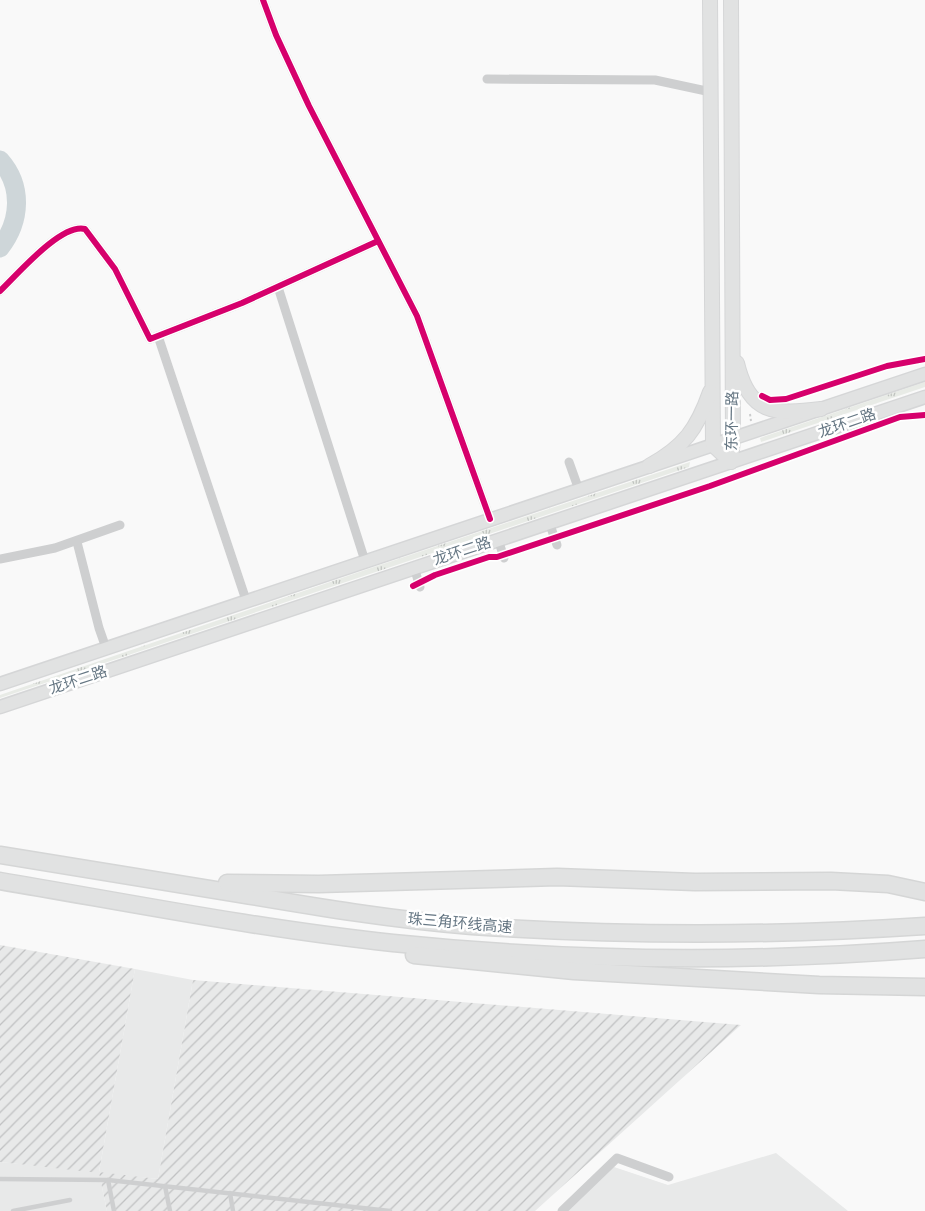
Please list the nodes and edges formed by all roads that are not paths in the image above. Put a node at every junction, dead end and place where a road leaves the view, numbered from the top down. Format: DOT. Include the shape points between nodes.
graph roads {
  1 [pos="263,0"];
  2 [pos="710,0"];
  3 [pos="731,0"];
  4 [pos="487,80"];
  5 [pos="711,92"];
  6 [pos="378,241"];
  7 [pos="278,287"];
  8 [pos="0,291"];
  9 [pos="158,336"];
  10 [pos="733,344"];
  11 [pos="925,374"];
  12 [pos="713,376"];
  13 [pos="925,397"];
  14 [pos="820,409"];
  15 [pos="733,438"];
  16 [pos="713,445"];
  17 [pos="569,462"];
  18 [pos="730,462"];
  19 [pos="650,466"];
  20 [pos="579,490"];
  21 [pos="490,519"];
  22 [pos="549,522"];
  23 [pos="120,526"];
  24 [pos="498,539"];
  25 [pos="77,542"];
  26 [pos="557,545"];
  27 [pos="504,558"];
  28 [pos="0,559"];
  29 [pos="365,561"];
  30 [pos="414,568"];
  31 [pos="420,587"];
  32 [pos="246,600"];
  33 [pos="106,648"];
  34 [pos="0,684"];
  35 [pos="0,706"];
  36 [pos="0,855"];
  37 [pos="0,881"];
  38 [pos="170,882"];
  39 [pos="925,892"];
  40 [pos="925,926"];
  41 [pos="277,928"];
  42 [pos="925,949"];
  43 [pos="925,987"];
  44 [pos="669,1177"];
  45 [pos="0,1178"];
  46 [pos="108,1180"];
  47 [pos="165,1186"];
  48 [pos="230,1193"];
  49 [pos="70,1200"];
  50 [pos="12,1211"];
  51 [pos="114,1211"];
  52 [pos="170,1211"];
  53 [pos="233,1211"];
  54 [pos="390,1211"];
  55 [pos="562,1211"];
  1 -- 6 [label="street" via="309,106"];
  2 -- 5 [label="main road, 东环一路"];
  3 -- 10 [label="main road, 东环一路"];
  4 -- 5 [label="street" via="655,80"];
  5 -- 12 [label="main road, 东环一路"];
  6 -- 7 [label="street"];
  6 -- 21 [label="street" via="417,316"];
  7 -- 9 [label="street"];
  7 -- 29 [label="street"];
  8 -- 9 [label="street" via="62,234 82,228 115,268 150,339"];
  9 -- 32 [label="street"];
  10 -- 14 [label="main road" via="744,384 757,404 764,409 783,412"];
  10 -- 15 [label="main road, 东环一路"];
  11 -- 14 [label="main road, 龙环二路"];
  12 -- 16 [label="main road, 东环一路"];
  12 -- 19 [label="main road" via="703,410 690,435"];
  13 -- 18 [label="main road, 龙环二路"];
  14 -- 15 [label="main road, 龙环二路"];
  15 -- 16 [label="main road, 龙环二路"];
  15 -- 18 [label="main road, 东环一路"];
  16 -- 18 [label="main road, 东环一路"];
  16 -- 19 [label="main road, 龙环二路"];
  17 -- 20 [label="street"];
  18 -- 22 [label="main road, 龙环二路"];
  19 -- 20 [label="main road, 龙环二路"];
  20 -- 21 [label="main road, 龙环二路"];
  21 -- 29 [label="main road, 龙环二路"];
  22 -- 24 [label="main road, 龙环二路"];
  22 -- 26 [label="street"];
  23 -- 25 [label="street"];
  24 -- 27 [label="street"];
  24 -- 30 [label="main road, 龙环二路"];
  25 -- 28 [label="street"];
  25 -- 33 [label="street"];
  29 -- 32 [label="main road, 龙环二路"];
  30 -- 31 [label="street"];
  30 -- 35 [label="main road, 龙环二路"];
  32 -- 33 [label="main road, 龙环二路"];
  33 -- 34 [label="main road, 龙环二路"];
  36 -- 38 [label="highway, 珠三角环线高速"];
  37 -- 41 [label="highway, 珠三角环线高速"];
  38 -- 39 [label="highway" via="320,884 557,877 695,882 831,881 888,884"];
  38 -- 40 [label="highway, 珠三角环线高速" via="342,911 470,926 720,934"];
  41 -- 42 [label="highway, 珠三角环线高速" via="494,952 610,957 794,957"];
  41 -- 43 [label="highway" via="392,952 509,966 819,985"];
  44 -- 55 [label="street" via="616,1158"];
  45 -- 46 [label="lane"];
  46 -- 47 [label="lane"];
  46 -- 51 [label="lane"];
  47 -- 48 [label="lane"];
  47 -- 52 [label="lane"];
  48 -- 53 [label="lane"];
  48 -- 54 [label="lane"];
  49 -- 50 [label="lane"];
}
